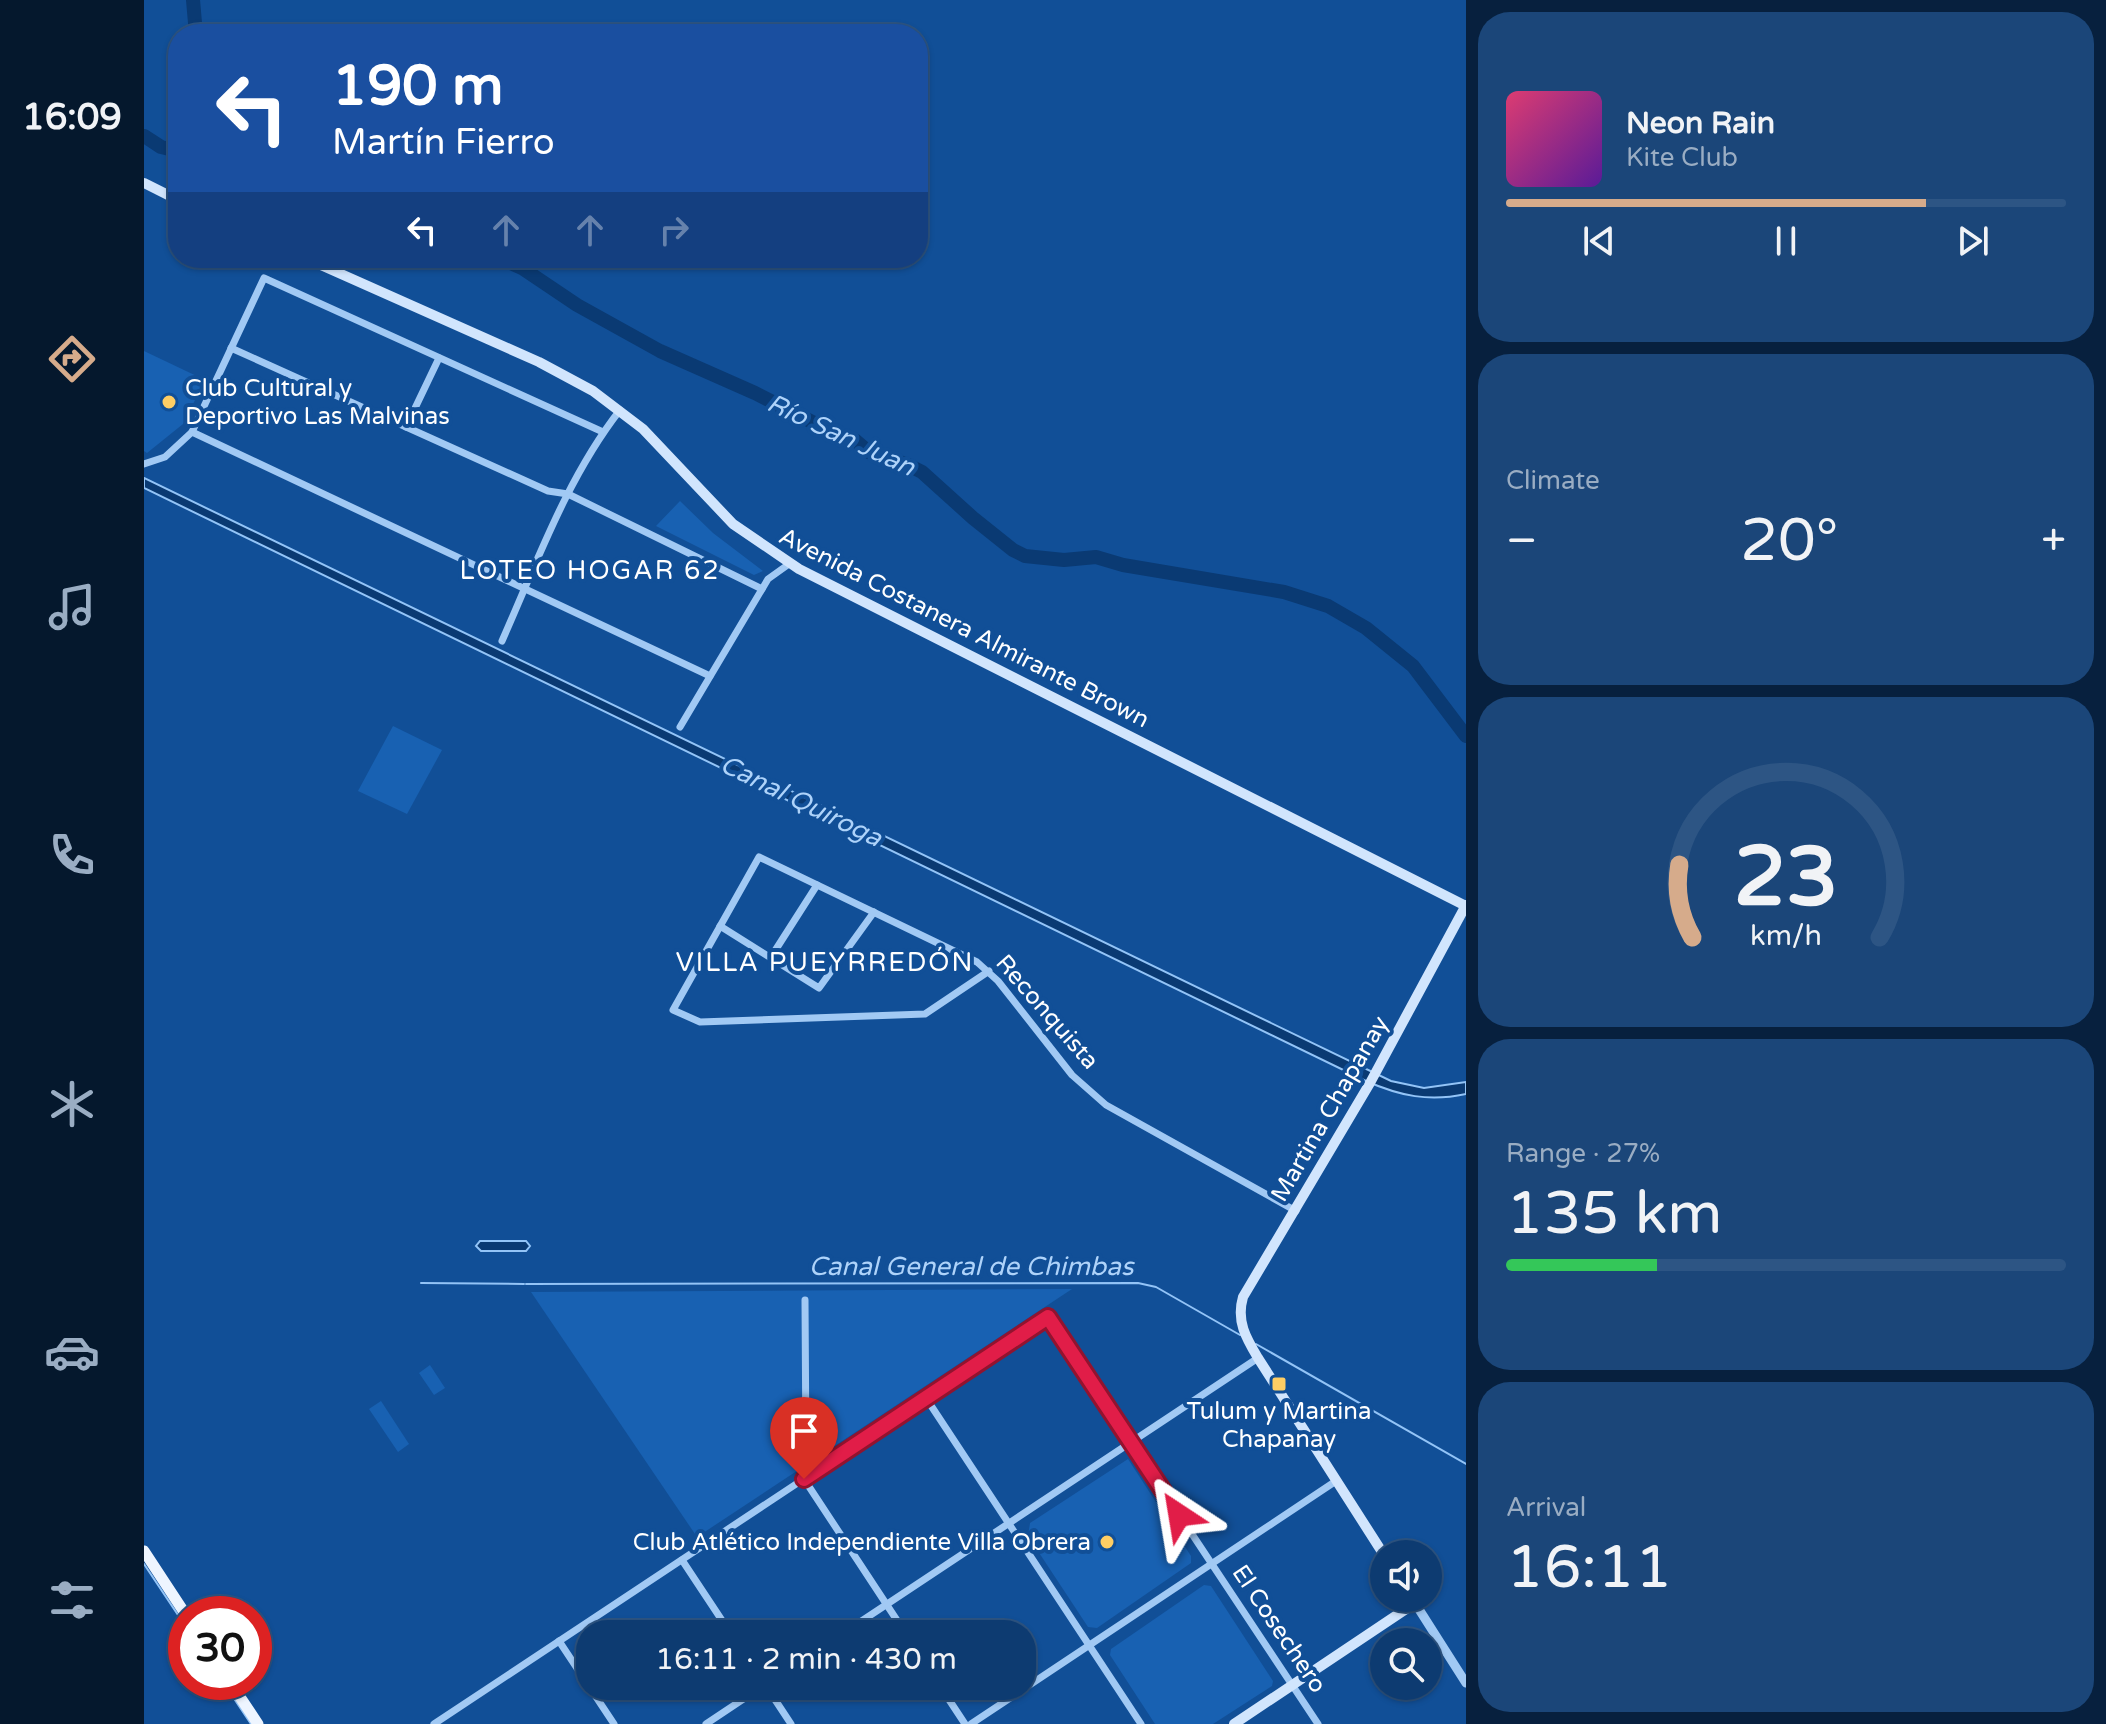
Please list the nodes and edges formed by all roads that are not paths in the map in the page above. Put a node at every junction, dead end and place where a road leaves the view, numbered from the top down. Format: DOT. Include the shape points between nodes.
graph roads {
  1 [pos="144,183"];
  2 [pos="168,195"];
  3 [pos="328,268"];
  4 [pos="231,348"];
  5 [pos="439,358"];
  6 [pos="620,410"];
  7 [pos="406,427"];
  8 [pos="192,432"];
  9 [pos="603,432"];
  10 [pos="144,464"];
  11 [pos="568,494"];
  12 [pos="789,564"];
  13 [pos="525,589"];
  14 [pos="762,589"];
  15 [pos="502,641"];
  16 [pos="710,676"];
  17 [pos="680,727"];
  18 [pos="817,885"];
  19 [pos="1466,906"];
  20 [pos="874,912"];
  21 [pos="720,926"];
  22 [pos="771,957"];
  23 [pos="989,971"];
  24 [pos="1296,1211"];
  25 [pos="805,1300"];
  26 [pos="1258,1358"];
  27 [pos="926,1398"];
  28 [pos="1131,1442"];
  29 [pos="814,1472"];
  30 [pos="804,1479"];
  31 [pos="1336,1481"];
  32 [pos="1009,1523"];
  33 [pos="1374,1540"];
  34 [pos="144,1551"];
  35 [pos="682,1560"];
  36 [pos="1212,1564"];
  37 [pos="174,1596"];
  38 [pos="887,1604"];
  39 [pos="1397,1612"];
  40 [pos="1420,1612"];
  41 [pos="722,1620"];
  42 [pos="863,1620"];
  43 [pos="897,1620"];
  44 [pos="559,1641"];
  45 [pos="1089,1645"];
  46 [pos="1466,1683"];
  47 [pos="1292,1685"];
  48 [pos="242,1700"];
  49 [pos="743,1700"];
  50 [pos="774,1700"];
  51 [pos="950,1700"];
  52 [pos="437,1723"];
  53 [pos="258,1724"];
  54 [pos="614,1724"];
  55 [pos="706,1724"];
  56 [pos="791,1724"];
  57 [pos="968,1724"];
  58 [pos="1141,1724"];
  59 [pos="1234,1724"];
  60 [pos="1318,1724"];
  1 -- 2 [label="main road"];
  3 -- 6 [label="main road, Avenida Costanera Almirante Brown" via="553,368"];
  4 -- 5 [label="street" via="264,278"];
  4 -- 7 [label="street"];
  4 -- 8 [label="street"];
  5 -- 7 [label="street"];
  5 -- 9 [label="street"];
  6 -- 9 [label="street"];
  6 -- 12 [label="main road, Avenida Costanera Almirante Brown" via="658,443 724,516"];
  7 -- 11 [label="street" via="548,491"];
  8 -- 10 [label="street" via="165,457"];
  8 -- 13 [label="street"];
  9 -- 11 [label="street"];
  11 -- 13 [label="street"];
  11 -- 14 [label="street"];
  12 -- 14 [label="street"];
  12 -- 19 [label="main road, Avenida Costanera Almirante Brown"];
  13 -- 15 [label="street"];
  13 -- 16 [label="street"];
  14 -- 16 [label="street"];
  16 -- 17 [label="street"];
  18 -- 20 [label="street, Reconquista"];
  18 -- 21 [label="street, Reconquista" via="759,857"];
  18 -- 22 [label="street"];
  19 -- 24 [label="main road, Martina Chapanay"];
  20 -- 22 [label="street" via="819,988"];
  20 -- 23 [label="street, Reconquista"];
  21 -- 22 [label="street"];
  21 -- 23 [label="street" via="673,1010 700,1022 925,1014"];
  23 -- 24 [label="street, Reconquista" via="1072,1075 1106,1105"];
  24 -- 26 [label="main road, Martina Chapanay" via="1243,1297 1240,1318"];
  25 -- 29 [label="street" via="806,1457"];
  26 -- 28 [label="street"];
  26 -- 31 [label="main road"];
  27 -- 28 [label="street, El Cosechero" via="1048,1317"];
  27 -- 29 [label="street"];
  27 -- 32 [label="street"];
  28 -- 32 [label="street"];
  28 -- 36 [label="street, El Cosechero"];
  29 -- 30 [label="street"];
  30 -- 35 [label="street"];
  30 -- 38 [label="street"];
  31 -- 33 [label="main road"];
  31 -- 36 [label="street"];
  32 -- 38 [label="street"];
  32 -- 45 [label="street"];
  34 -- 37 [label="main road"];
  35 -- 41 [label="street"];
  35 -- 44 [label="street"];
  36 -- 45 [label="street"];
  36 -- 47 [label="street, El Cosechero"];
  38 -- 42 [label="street"];
  38 -- 43 [label="street"];
  39 -- 47 [label="main road"];
  40 -- 46 [label="street"];
  44 -- 52 [label="street"];
  44 -- 54 [label="street"];
  45 -- 57 [label="street"];
  45 -- 58 [label="street"];
  47 -- 59 [label="main road"];
  47 -- 60 [label="street, El Cosechero"];
  48 -- 53 [label="main road"];
  49 -- 55 [label="street"];
  50 -- 56 [label="street"];
  51 -- 57 [label="street"];
}
